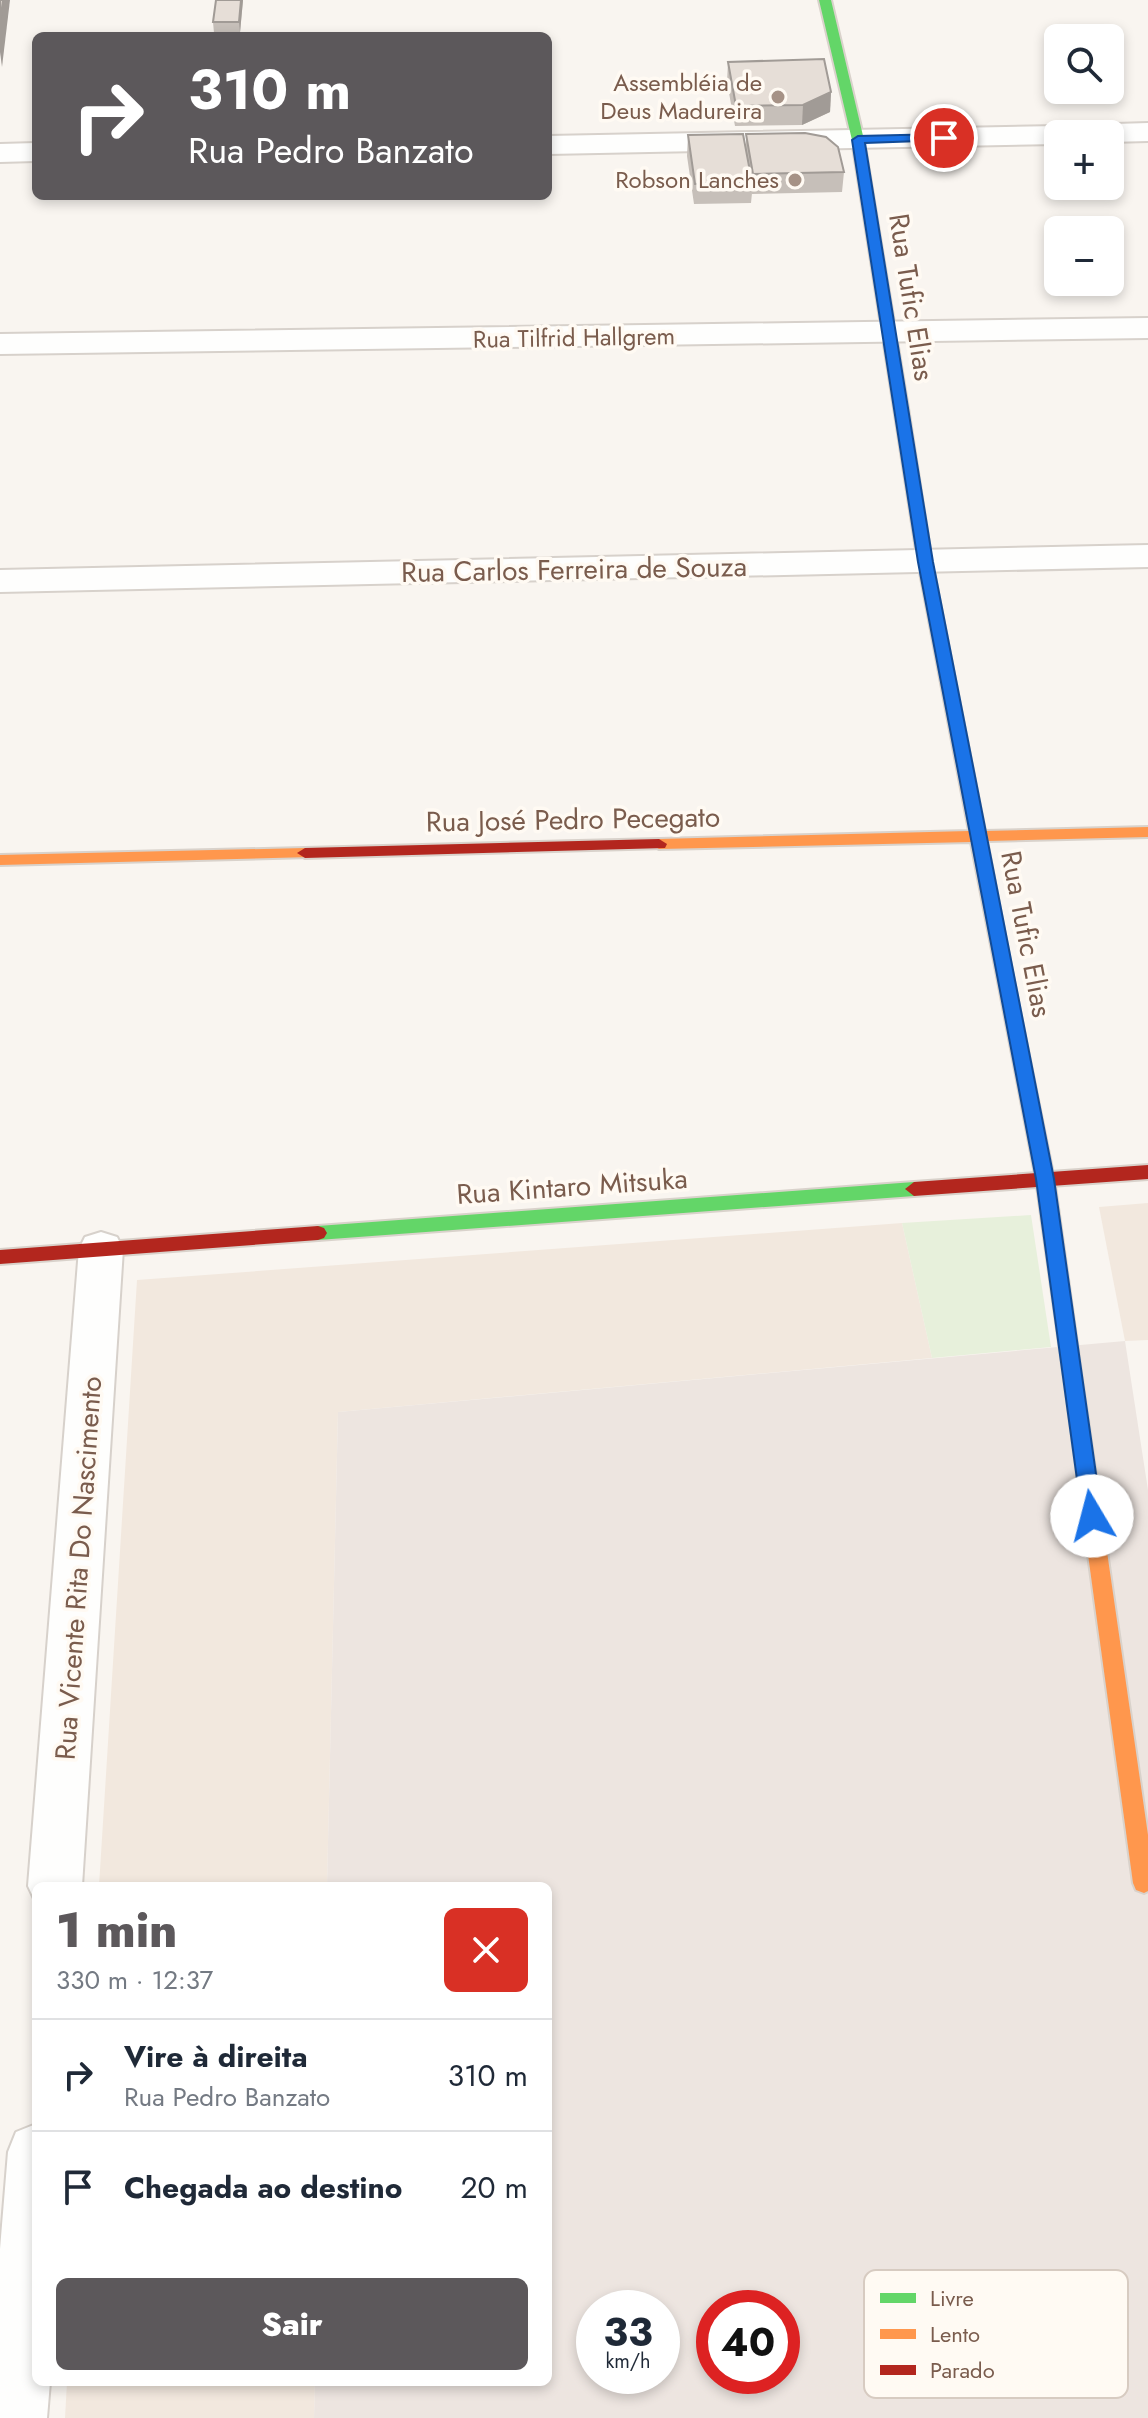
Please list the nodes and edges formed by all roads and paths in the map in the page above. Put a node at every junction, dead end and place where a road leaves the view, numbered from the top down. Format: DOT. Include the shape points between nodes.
graph roads {
  1 [pos="825,0"];
  2 [pos="1148,132"];
  3 [pos="1124,133"];
  4 [pos="1044,135"];
  5 [pos="858,140"];
  6 [pos="552,145"];
  7 [pos="32,152"];
  8 [pos="0,153"];
  9 [pos="1148,328"];
  10 [pos="889,334"];
  11 [pos="0,344"];
  12 [pos="1148,556"];
  13 [pos="925,562"];
  14 [pos="0,581"];
  15 [pos="1148,832"];
  16 [pos="980,838"];
  17 [pos="0,860"];
  18 [pos="1148,1172"];
  19 [pos="1045,1179"];
  20 [pos="101,1249"];
  21 [pos="0,1257"];
  22 [pos="55,1882"];
  23 [pos="1144,1883"];
  24 [pos="32,2164"];
  25 [pos="16,2212"];
  26 [pos="17,2418"];
  1 -- 5 [label="street, Rua Tufic Elias"];
  2 -- 3 [label="street"];
  4 -- 5 [label="street"];
  5 -- 6 [label="street"];
  5 -- 10 [label="street, Rua Tufic Elias"];
  7 -- 8 [label="street"];
  9 -- 10 [label="street, Rua Tilfrid Hallgrem"];
  10 -- 11 [label="street, Rua Tilfrid Hallgrem"];
  10 -- 13 [label="street, Rua Tufic Elias"];
  12 -- 13 [label="street, Rua Carlos Ferreira de Souza"];
  13 -- 14 [label="street, Rua Carlos Ferreira de Souza"];
  13 -- 16 [label="street, Rua Tufic Elias"];
  15 -- 16 [label="street, Rua José Pedro Pecegato"];
  16 -- 17 [label="street, Rua José Pedro Pecegato"];
  16 -- 19 [label="street, Rua Tufic Elias"];
  18 -- 19 [label="street, Rua Kintaro Mitsuka"];
  19 -- 20 [label="street, Rua Kintaro Mitsuka"];
  19 -- 23 [label="street, Rua Tufic Elias"];
  20 -- 21 [label="street, Rua Kintaro Mitsuka"];
  20 -- 22 [label="street, Rua Vicente Rita Do Nascimento"];
  24 -- 25 [label="street"];
  25 -- 26 [label="street"];
}
